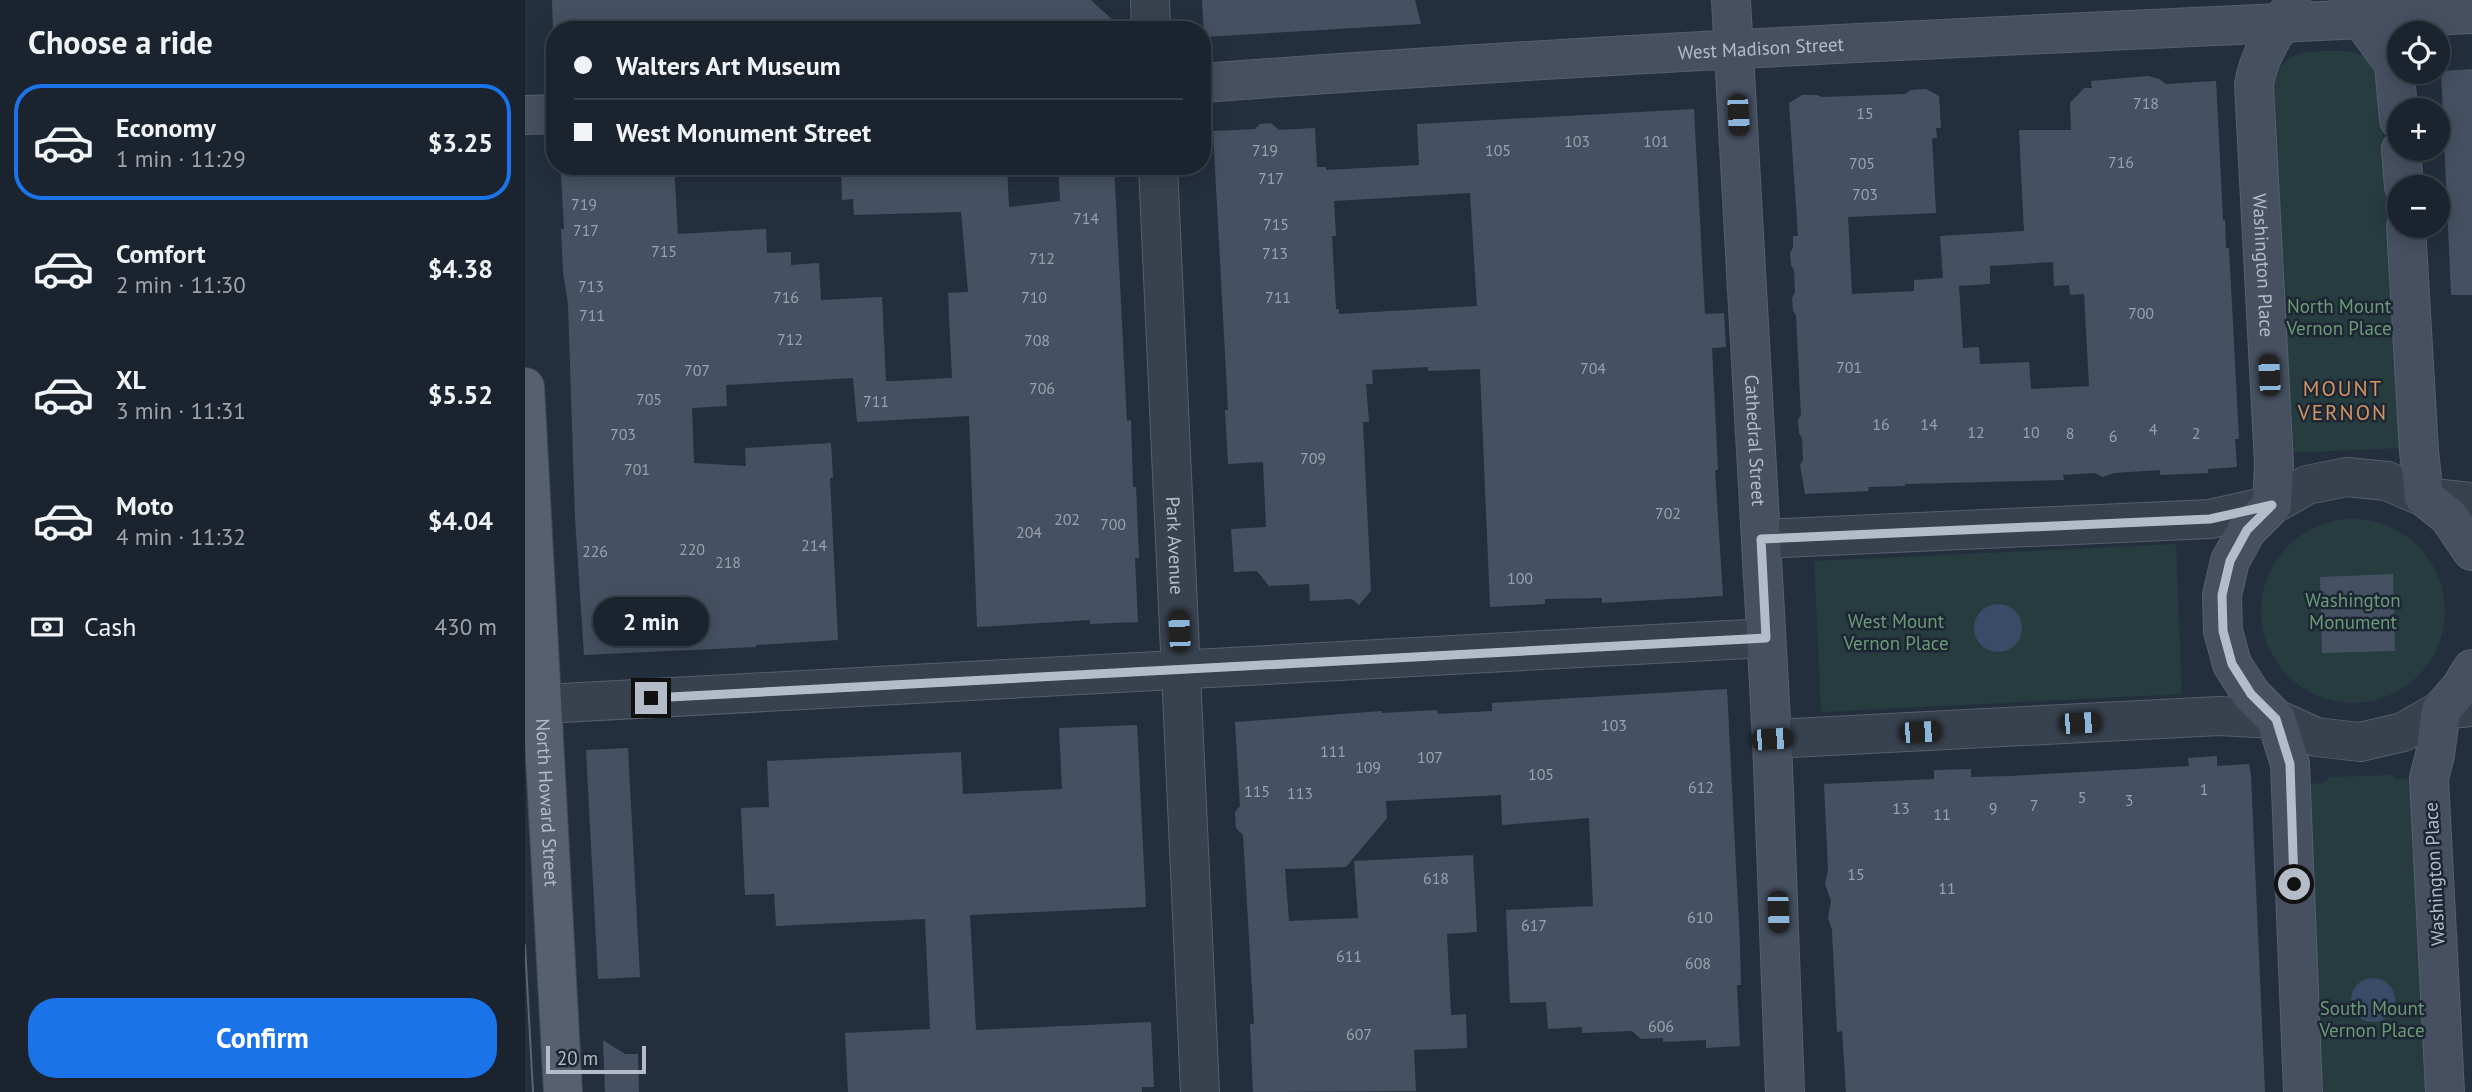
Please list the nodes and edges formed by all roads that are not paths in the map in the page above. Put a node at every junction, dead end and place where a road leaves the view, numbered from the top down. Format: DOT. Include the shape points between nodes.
graph roads {
  1 [pos="1150,0"];
  2 [pos="1731,0"];
  3 [pos="2321,13"];
  4 [pos="2472,15"];
  5 [pos="1151,21"];
  6 [pos="1734,48"];
  7 [pos="1211,82"];
  8 [pos="2397,98"];
  9 [pos="546,114"];
  10 [pos="525,115"];
  11 [pos="1158,175"];
  12 [pos="2407,238"];
  13 [pos="525,387"];
  14 [pos="2424,497"];
  15 [pos="2472,502"];
  16 [pos="2272,505"];
  17 [pos="1761,539"];
  18 [pos="2472,551"];
  19 [pos="1766,638"];
  20 [pos="2472,668"];
  21 [pos="1181,670"];
  22 [pos="533,705"];
  23 [pos="2456,708"];
  24 [pos="2276,719"];
  25 [pos="1772,739"];
  26 [pos="563,1092"];
  27 [pos="1200,1092"];
  28 [pos="1785,1092"];
  29 [pos="2303,1092"];
  30 [pos="2445,1092"];
  1 -- 5 [label="street"];
  2 -- 6 [label="main road, Cathedral Street"];
  3 -- 4 [label="main road, West Madison Street"];
  3 -- 6 [label="main road, West Madison Street"];
  3 -- 8 [label="main road" via="2394,64"];
  3 -- 16 [label="main road, Washington Place" via="2257,68 2254,85 2274,464"];
  6 -- 7 [label="main road, West Madison Street"];
  6 -- 17 [label="main road, Cathedral Street"];
  9 -- 10 [label="main road"];
  11 -- 21 [label="street, Park Avenue"];
  12 -- 14 [label="main road"];
  13 -- 22 [label="main road, North Howard Street"];
  14 -- 15 [label="street"];
  14 -- 16 [label="street" via="2387,481 2347,477 2307,485"];
  14 -- 18 [label="main road" via="2449,517"];
  16 -- 17 [label="street" via="2210,519"];
  16 -- 24 [label="main road" via="2247,530 2230,561 2222,595 2223,631 2232,664 2251,694"];
  17 -- 19 [label="main road, Cathedral Street"];
  19 -- 21 [label="street"];
  19 -- 25 [label="main road, Cathedral Street"];
  20 -- 23 [label="main road"];
  21 -- 22 [label="street"];
  21 -- 27 [label="street, Park Avenue"];
  22 -- 26 [label="main road, North Howard Street"];
  23 -- 24 [label="street" via="2403,732 2360,742 2316,737"];
  23 -- 30 [label="main road, Washington Place" via="2429,779"];
  24 -- 25 [label="street" via="2219,716"];
  24 -- 29 [label="main road" via="2290,764"];
  25 -- 28 [label="main road, Cathedral Street"];
}
